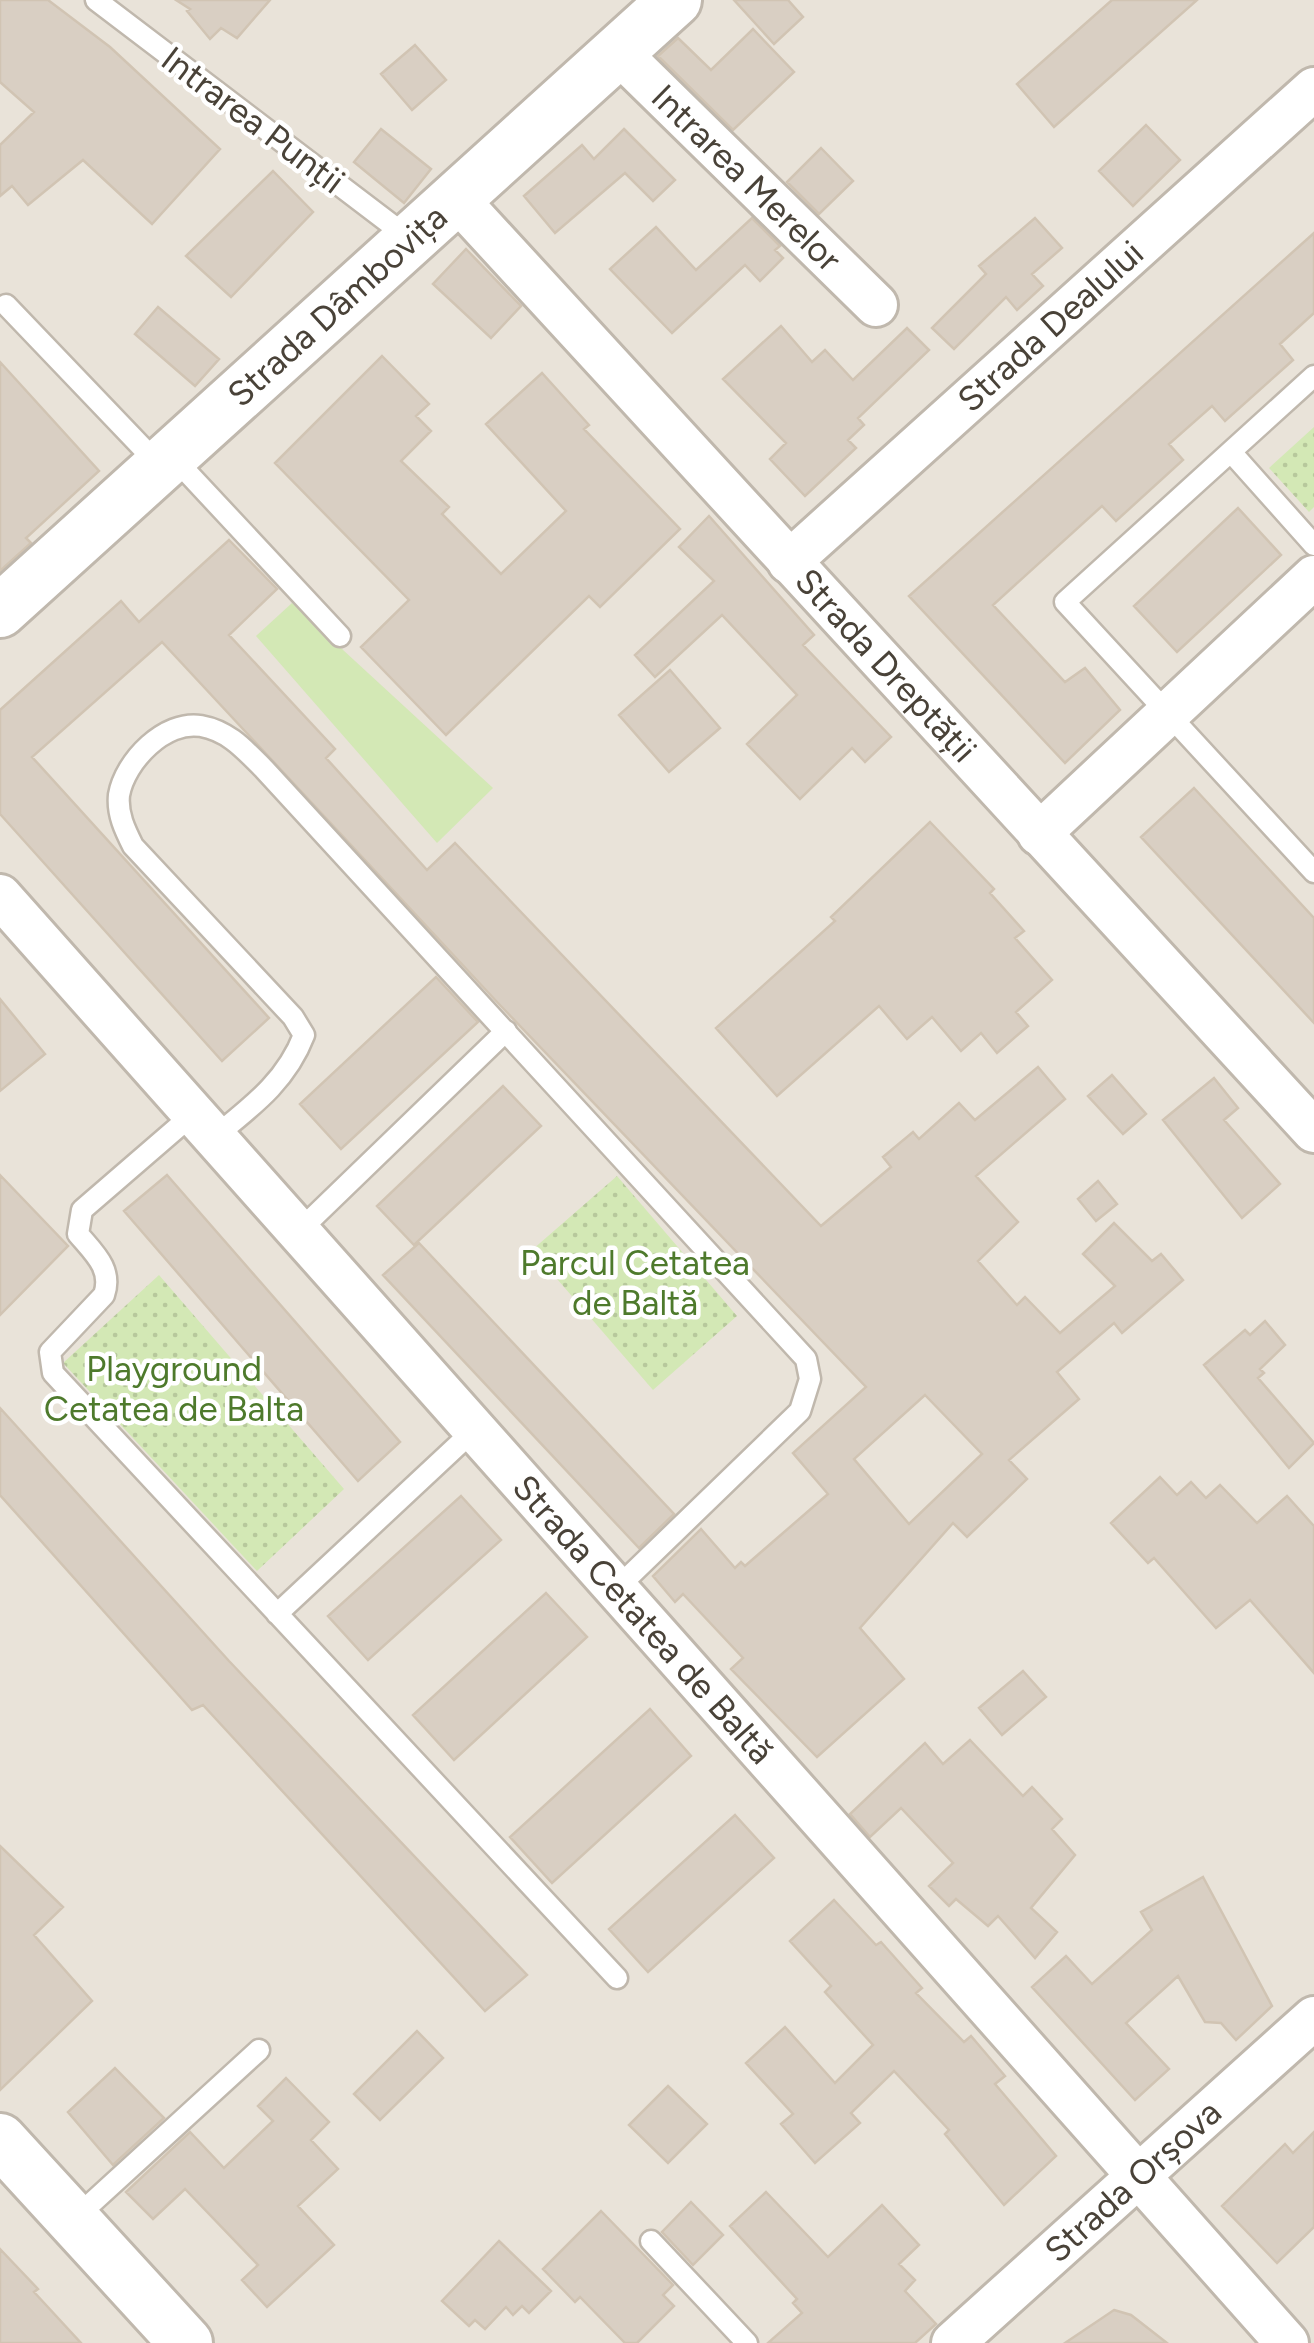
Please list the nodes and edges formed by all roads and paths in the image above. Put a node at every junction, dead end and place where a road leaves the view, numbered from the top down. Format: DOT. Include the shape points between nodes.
graph roads {
  1 [pos="96,0"];
  2 [pos="675,0"];
  3 [pos="618,52"];
  4 [pos="1314,89"];
  5 [pos="456,198"];
  6 [pos="411,239"];
  7 [pos="6,305"];
  8 [pos="876,305"];
  9 [pos="1314,376"];
  10 [pos="1231,452"];
  11 [pos="166,462"];
  12 [pos="1314,545"];
  13 [pos="790,562"];
  14 [pos="1314,578"];
  15 [pos="0,611"];
  16 [pos="340,636"];
  17 [pos="1168,714"];
  18 [pos="1039,834"];
  19 [pos="1314,872"];
  20 [pos="0,896"];
  21 [pos="506,1031"];
  22 [pos="202,1126"];
  23 [pos="1314,1131"];
  24 [pos="297,1233"];
  25 [pos="473,1431"];
  26 [pos="615,1590"];
  27 [pos="277,1614"];
  28 [pos="617,1978"];
  29 [pos="1314,2018"];
  30 [pos="259,2050"];
  31 [pos="0,2140"];
  32 [pos="1137,2176"];
  33 [pos="73,2220"];
  34 [pos="652,2241"];
  35 [pos="186,2343"];
  36 [pos="747,2343"];
  37 [pos="953,2343"];
  38 [pos="1287,2343"];
  1 -- 6 [label="lane, Intrarea Punții"];
  2 -- 3 [label="street, Strada Dâmbovița"];
  3 -- 5 [label="street, Strada Dâmbovița"];
  3 -- 8 [label="street, Intrarea Merelor"];
  4 -- 13 [label="street, Strada Dealului"];
  5 -- 6 [label="street, Strada Dâmbovița"];
  5 -- 13 [label="street, Strada Dreptății"];
  6 -- 11 [label="street, Strada Dâmbovița"];
  7 -- 11 [label="lane"];
  9 -- 10 [label="lane"];
  10 -- 12 [label="lane"];
  10 -- 17 [label="lane" via="1064,602"];
  11 -- 15 [label="street, Strada Dâmbovița"];
  11 -- 16 [label="lane"];
  13 -- 18 [label="street, Strada Dreptății"];
  14 -- 17 [label="street"];
  17 -- 18 [label="street"];
  17 -- 19 [label="lane"];
  18 -- 23 [label="street, Strada Dreptății"];
  20 -- 22 [label="street, Strada Cetatea de Baltă"];
  21 -- 22 [label="lane" via="228,735 198,726 173,729 125,775 118,798 122,823 134,846 304,1035 278,1084"];
  21 -- 24 [label="lane"];
  21 -- 26 [label="lane" via="806,1358 810,1380 800,1410"];
  22 -- 24 [label="street, Strada Cetatea de Baltă"];
  22 -- 27 [label="lane" via="82,1210 78,1234 108,1272 108,1284 50,1352 48,1364"];
  24 -- 25 [label="street, Strada Cetatea de Baltă"];
  25 -- 26 [label="street, Strada Cetatea de Baltă"];
  25 -- 27 [label="lane"];
  26 -- 32 [label="street, Strada Cetatea de Baltă"];
  27 -- 28 [label="lane"];
  29 -- 32 [label="street, Strada Orșova"];
  30 -- 33 [label="lane"];
  31 -- 33 [label="street"];
  32 -- 37 [label="street, Strada Orșova"];
  32 -- 38 [label="street, Strada Cetatea de Baltă"];
  33 -- 35 [label="street"];
  34 -- 36 [label="lane"];
}
